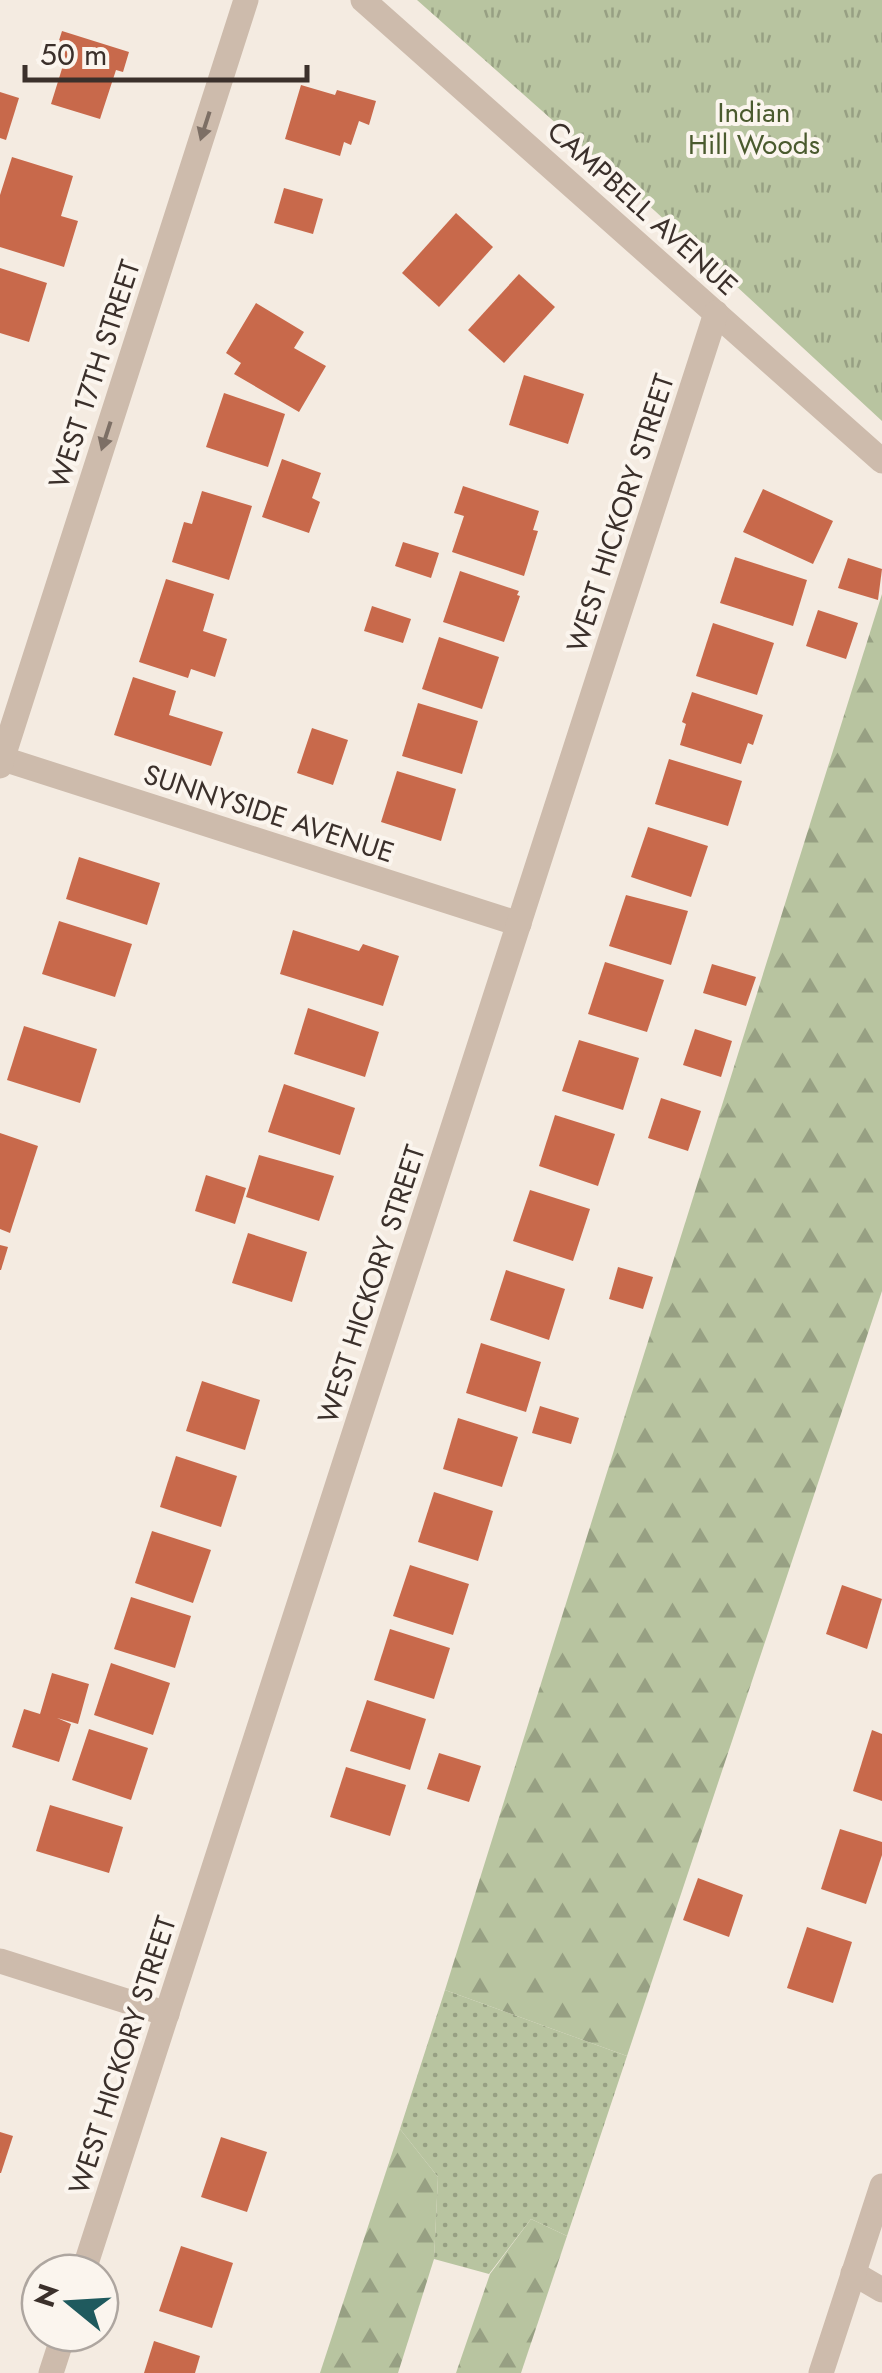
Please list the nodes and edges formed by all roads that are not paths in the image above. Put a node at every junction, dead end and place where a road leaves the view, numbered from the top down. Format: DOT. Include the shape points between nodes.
graph roads {
  1 [pos="246,0"];
  2 [pos="363,0"];
  3 [pos="716,313"];
  4 [pos="882,461"];
  5 [pos="1,761"];
  6 [pos="519,924"];
  7 [pos="0,1961"];
  8 [pos="167,2014"];
  9 [pos="882,2186"];
  10 [pos="89,2253"];
  11 [pos="853,2273"];
  12 [pos="882,2290"];
  13 [pos="822,2373"];
  1 -- 5 [label="street, WEST 17TH STREET, one-way"];
  2 -- 3 [label="street, CAMPBELL AVENUE"];
  3 -- 4 [label="street, CAMPBELL AVENUE"];
  3 -- 6 [label="street, WEST HICKORY STREET"];
  5 -- 6 [label="street, SUNNYSIDE AVENUE"];
  6 -- 8 [label="street, WEST HICKORY STREET"];
  7 -- 8 [label="street"];
  8 -- 10 [label="street, WEST HICKORY STREET"];
  9 -- 11 [label="street"];
  11 -- 12 [label="street"];
  11 -- 13 [label="street"];
}
